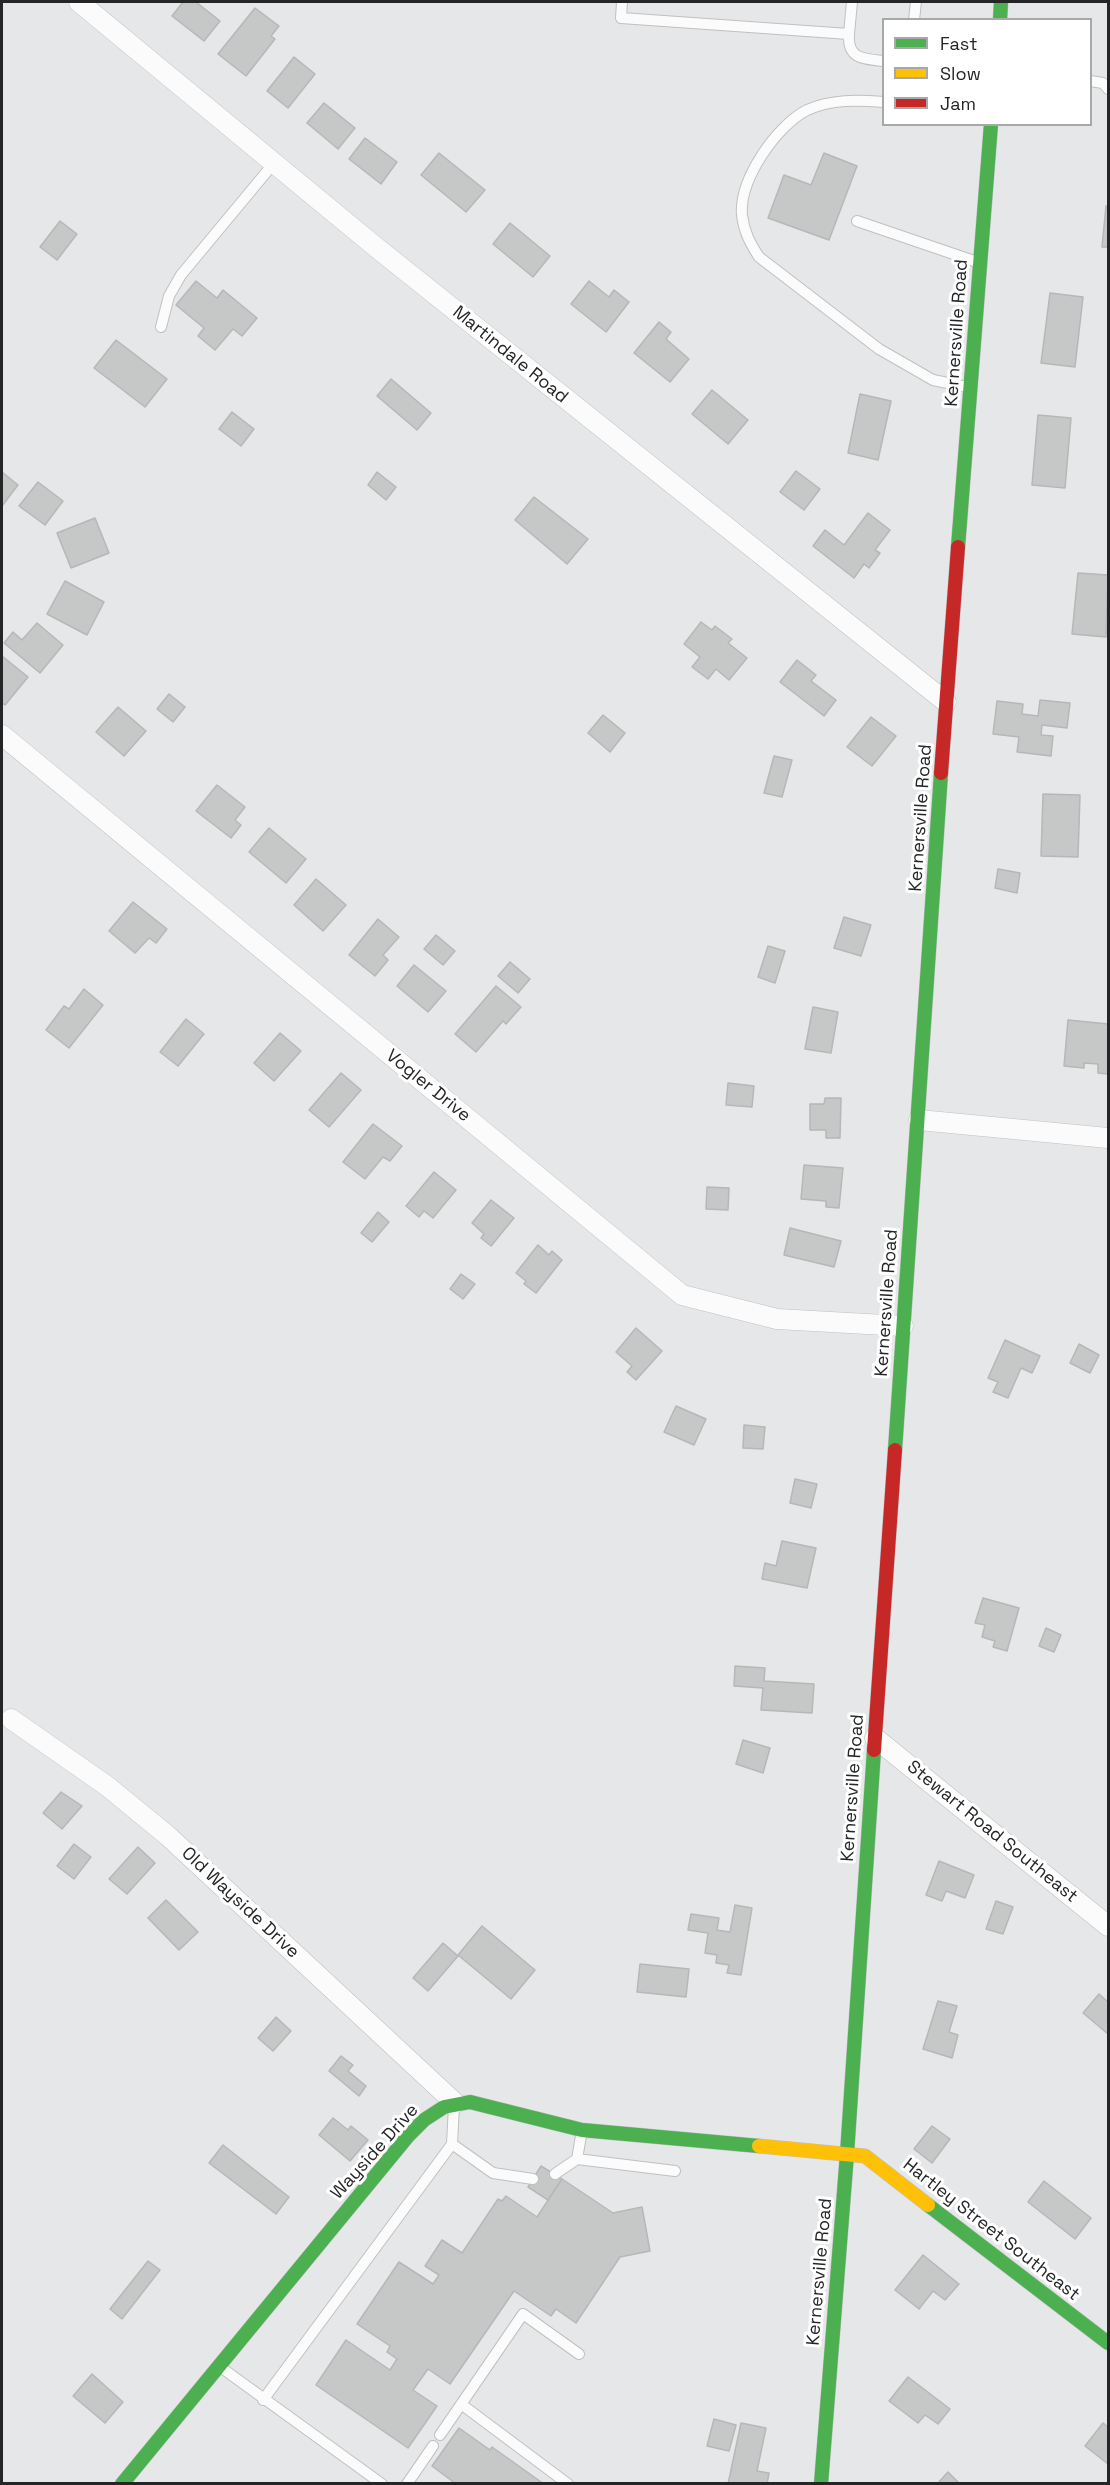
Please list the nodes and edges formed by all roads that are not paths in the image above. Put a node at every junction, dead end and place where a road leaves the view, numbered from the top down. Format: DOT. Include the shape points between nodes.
graph roads {
  1 [pos="79,2"];
  2 [pos="622,2"];
  3 [pos="852,2"];
  4 [pos="915,2"];
  5 [pos="1001,2"];
  6 [pos="914,18"];
  7 [pos="1000,18"];
  8 [pos="849,34"];
  9 [pos="882,61"];
  10 [pos="1092,81"];
  11 [pos="1108,89"];
  12 [pos="882,102"];
  13 [pos="988,126"];
  14 [pos="274,163"];
  15 [pos="857,221"];
  16 [pos="980,264"];
  17 [pos="161,327"];
  18 [pos="971,388"];
  19 [pos="946,702"];
  20 [pos="2,735"];
  21 [pos="920,1120"];
  22 [pos="1108,1138"];
  23 [pos="903,1326"];
  24 [pos="5,1718"];
  25 [pos="875,1738"];
  26 [pos="1108,1926"];
  27 [pos="455,2103"];
  28 [pos="582,2130"];
  29 [pos="452,2144"];
  30 [pos="847,2154"];
  31 [pos="577,2159"];
  32 [pos="675,2171"];
  33 [pos="555,2174"];
  34 [pos="533,2179"];
  35 [pos="1108,2343"];
  36 [pos="579,2354"];
  37 [pos="219,2366"];
  38 [pos="263,2400"];
  39 [pos="461,2404"];
  40 [pos="440,2435"];
  41 [pos="433,2446"];
  42 [pos="122,2484"];
  43 [pos="382,2484"];
  44 [pos="407,2484"];
  45 [pos="568,2484"];
  46 [pos="821,2484"];
  1 -- 14 [label="street, Martindale Road"];
  2 -- 8 [label="lane" via="621,18"];
  3 -- 8 [label="lane"];
  4 -- 6 [label="lane"];
  5 -- 7 [label="main road"];
  8 -- 9 [label="lane" via="848,45 854,54"];
  10 -- 11 [label="lane" via="1103,83"];
  12 -- 18 [label="lane" via="855,99 828,103 806,111 786,127 755,166 745,192 742,213 746,237 759,257 879,349 933,380"];
  13 -- 16 [label="main road, Kernersville Road"];
  14 -- 17 [label="lane" via="181,275 169,296"];
  14 -- 19 [label="street, Martindale Road"];
  15 -- 16 [label="lane"];
  16 -- 18 [label="main road, Kernersville Road"];
  18 -- 19 [label="main road, Kernersville Road"];
  19 -- 21 [label="main road, Kernersville Road"];
  20 -- 23 [label="street, Vogler Drive" via="682,1295 777,1319"];
  21 -- 22 [label="street"];
  21 -- 23 [label="main road, Kernersville Road"];
  23 -- 25 [label="main road, Kernersville Road"];
  24 -- 27 [label="street, Old Wayside Drive" via="107,1786 168,1836"];
  25 -- 26 [label="street, Stewart Road Southeast"];
  25 -- 30 [label="main road, Kernersville Road"];
  27 -- 28 [label="main road, Wayside Drive" via="485,2104"];
  27 -- 29 [label="lane"];
  27 -- 37 [label="main road, Wayside Drive" via="424,2120 408,2136"];
  28 -- 30 [label="main road, Wayside Drive"];
  28 -- 31 [label="lane"];
  29 -- 34 [label="lane" via="493,2173"];
  29 -- 38 [label="lane"];
  30 -- 35 [label="main road, Hartley Street Southeast" via="865,2156"];
  30 -- 46 [label="main road, Kernersville Road"];
  31 -- 32 [label="lane"];
  31 -- 33 [label="lane"];
  36 -- 39 [label="lane" via="523,2314"];
  37 -- 38 [label="lane"];
  37 -- 42 [label="main road, Wayside Drive"];
  38 -- 43 [label="lane"];
  39 -- 40 [label="lane"];
  39 -- 45 [label="lane"];
  41 -- 44 [label="lane"];
}
